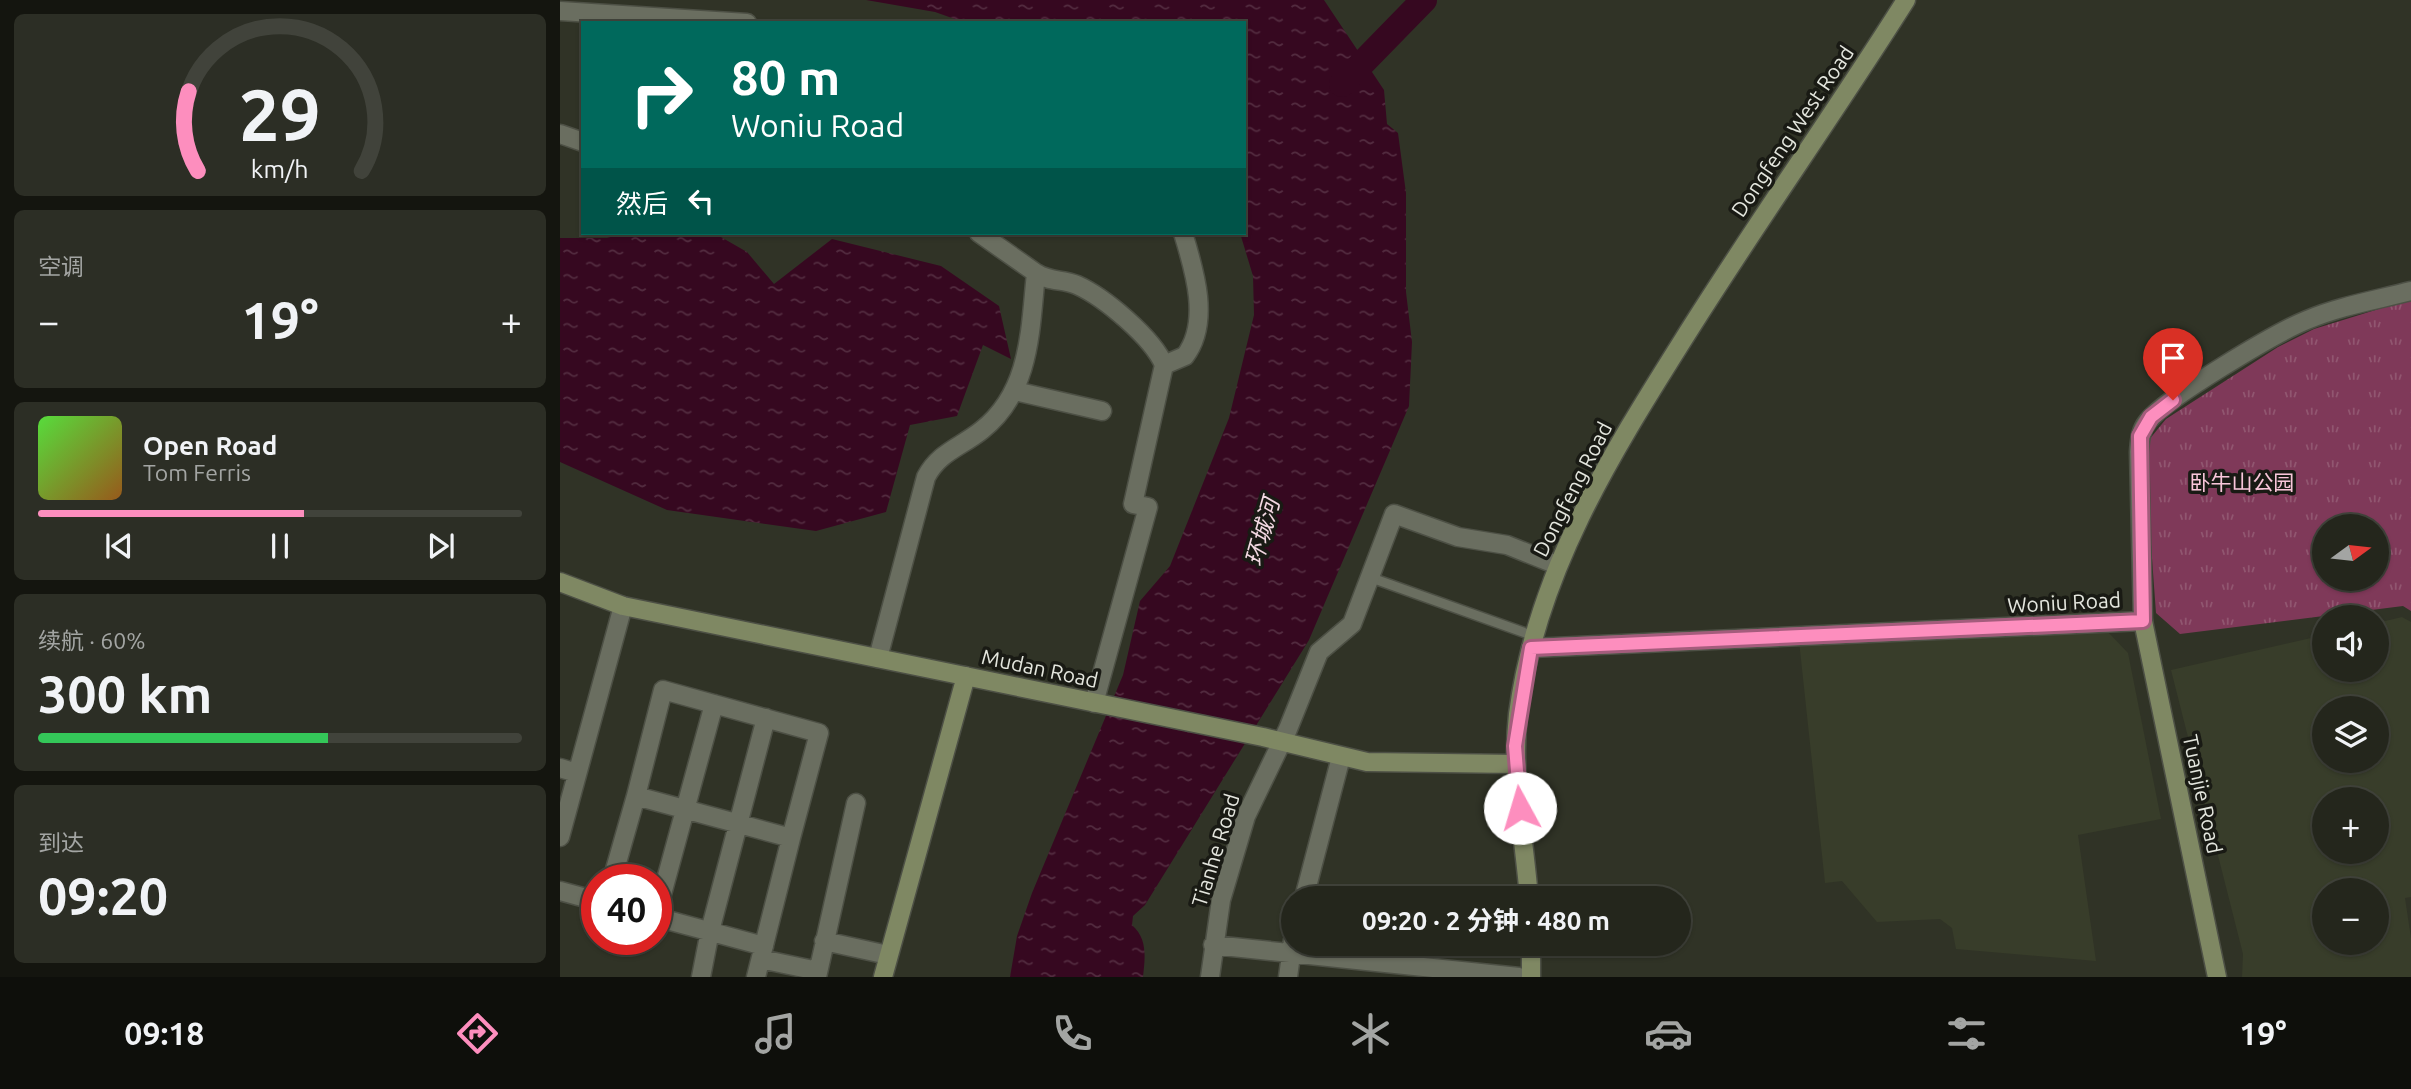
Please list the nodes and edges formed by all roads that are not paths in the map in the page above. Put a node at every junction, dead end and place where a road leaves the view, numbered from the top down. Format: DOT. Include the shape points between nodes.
graph roads {
  1 [pos="1906,0"];
  2 [pos="560,11"];
  3 [pos="716,21"];
  4 [pos="560,134"];
  5 [pos="581,141"];
  6 [pos="982,235"];
  7 [pos="1184,235"];
  8 [pos="1036,273"];
  9 [pos="1716,288"];
  10 [pos="2411,291"];
  11 [pos="1164,365"];
  12 [pos="1015,391"];
  13 [pos="1102,411"];
  14 [pos="1557,565"];
  15 [pos="1369,577"];
  16 [pos="560,582"];
  17 [pos="623,606"];
  18 [pos="2143,621"];
  19 [pos="1532,642"];
  20 [pos="878,658"];
  21 [pos="966,676"];
  22 [pos="1094,703"];
  23 [pos="714,704"];
  24 [pos="766,718"];
  25 [pos="1282,742"];
  26 [pos="1341,757"];
  27 [pos="1516,764"];
  28 [pos="569,770"];
  29 [pos="636,796"];
  30 [pos="856,803"];
  31 [pos="685,809"];
  32 [pos="738,823"];
  33 [pos="560,836"];
  34 [pos="792,838"];
  35 [pos="617,864"];
  36 [pos="670,864"];
  37 [pos="1307,886"];
  38 [pos="1527,886"];
  39 [pos="560,891"];
  40 [pos="581,897"];
  41 [pos="672,920"];
  42 [pos="710,931"];
  43 [pos="824,941"];
  44 [pos="1213,945"];
  45 [pos="1281,946"];
  46 [pos="762,952"];
  47 [pos="888,955"];
  48 [pos="1291,956"];
  49 [pos="1366,956"];
  50 [pos="1531,956"];
  51 [pos="817,974"];
  52 [pos="701,977"];
  53 [pos="756,977"];
  54 [pos="883,977"];
  55 [pos="1210,977"];
  56 [pos="1288,977"];
  57 [pos="1520,977"];
  58 [pos="1531,977"];
  59 [pos="2217,977"];
  1 -- 9 [label="street, Dongfeng West Road"];
  2 -- 3 [label="street"];
  4 -- 5 [label="street"];
  6 -- 8 [label="street"];
  7 -- 11 [label="street" via="1198,295 1196,329 1185,356"];
  8 -- 11 [label="street" via="1076,284 1094,296 1151,344"];
  8 -- 12 [label="street" via="1028,349"];
  9 -- 14 [label="street, Dongfeng Road" via="1602,474"];
  10 -- 18 [label="street, Woniu Road" via="2336,309 2292,326 2173,400 2148,421 2140,436 2139,452"];
  11 -- 22 [label="street" via="1133,503 1148,507"];
  12 -- 13 [label="street"];
  12 -- 20 [label="street" via="985,428 945,453 931,468 907,539"];
  14 -- 15 [label="street, Tianhe Road" via="1507,545 1458,537 1394,514"];
  14 -- 19 [label="street, Dongfeng Road"];
  15 -- 19 [label="lane"];
  15 -- 25 [label="street, Tianhe Road" via="1350,628 1319,652"];
  16 -- 17 [label="street, Mudan Road"];
  17 -- 20 [label="street, Mudan Road"];
  17 -- 28 [label="street"];
  18 -- 19 [label="street, Woniu Road"];
  18 -- 59 [label="street, Tuanjie Road"];
  19 -- 27 [label="street, Dongfeng Road" via="1518,712"];
  20 -- 21 [label="street, Mudan Road"];
  21 -- 22 [label="street, Mudan Road"];
  21 -- 47 [label="street"];
  22 -- 25 [label="street, Mudan Road"];
  23 -- 24 [label="street"];
  23 -- 29 [label="street" via="663,690"];
  23 -- 31 [label="street"];
  24 -- 32 [label="street"];
  24 -- 34 [label="street" via="819,733"];
  25 -- 26 [label="street, Mudan Road"];
  25 -- 44 [label="street, Tianhe Road" via="1240,835"];
  26 -- 27 [label="street, Mudan Road" via="1383,763"];
  26 -- 37 [label="street"];
  27 -- 38 [label="street, Dongfeng Road"];
  28 -- 33 [label="street"];
  29 -- 31 [label="street"];
  29 -- 35 [label="street"];
  30 -- 43 [label="street"];
  31 -- 32 [label="street"];
  31 -- 36 [label="street"];
  32 -- 34 [label="street"];
  32 -- 42 [label="street"];
  34 -- 46 [label="street"];
  39 -- 40 [label="street"];
  41 -- 42 [label="street"];
  42 -- 46 [label="street"];
  42 -- 52 [label="street"];
  43 -- 47 [label="street"];
  43 -- 51 [label="street"];
  44 -- 45 [label="street"];
  44 -- 55 [label="street, Tianhe Road"];
  46 -- 51 [label="street"];
  46 -- 53 [label="street"];
  47 -- 54 [label="street"];
  48 -- 56 [label="street"];
  49 -- 57 [label="street"];
  50 -- 58 [label="street"];
}
